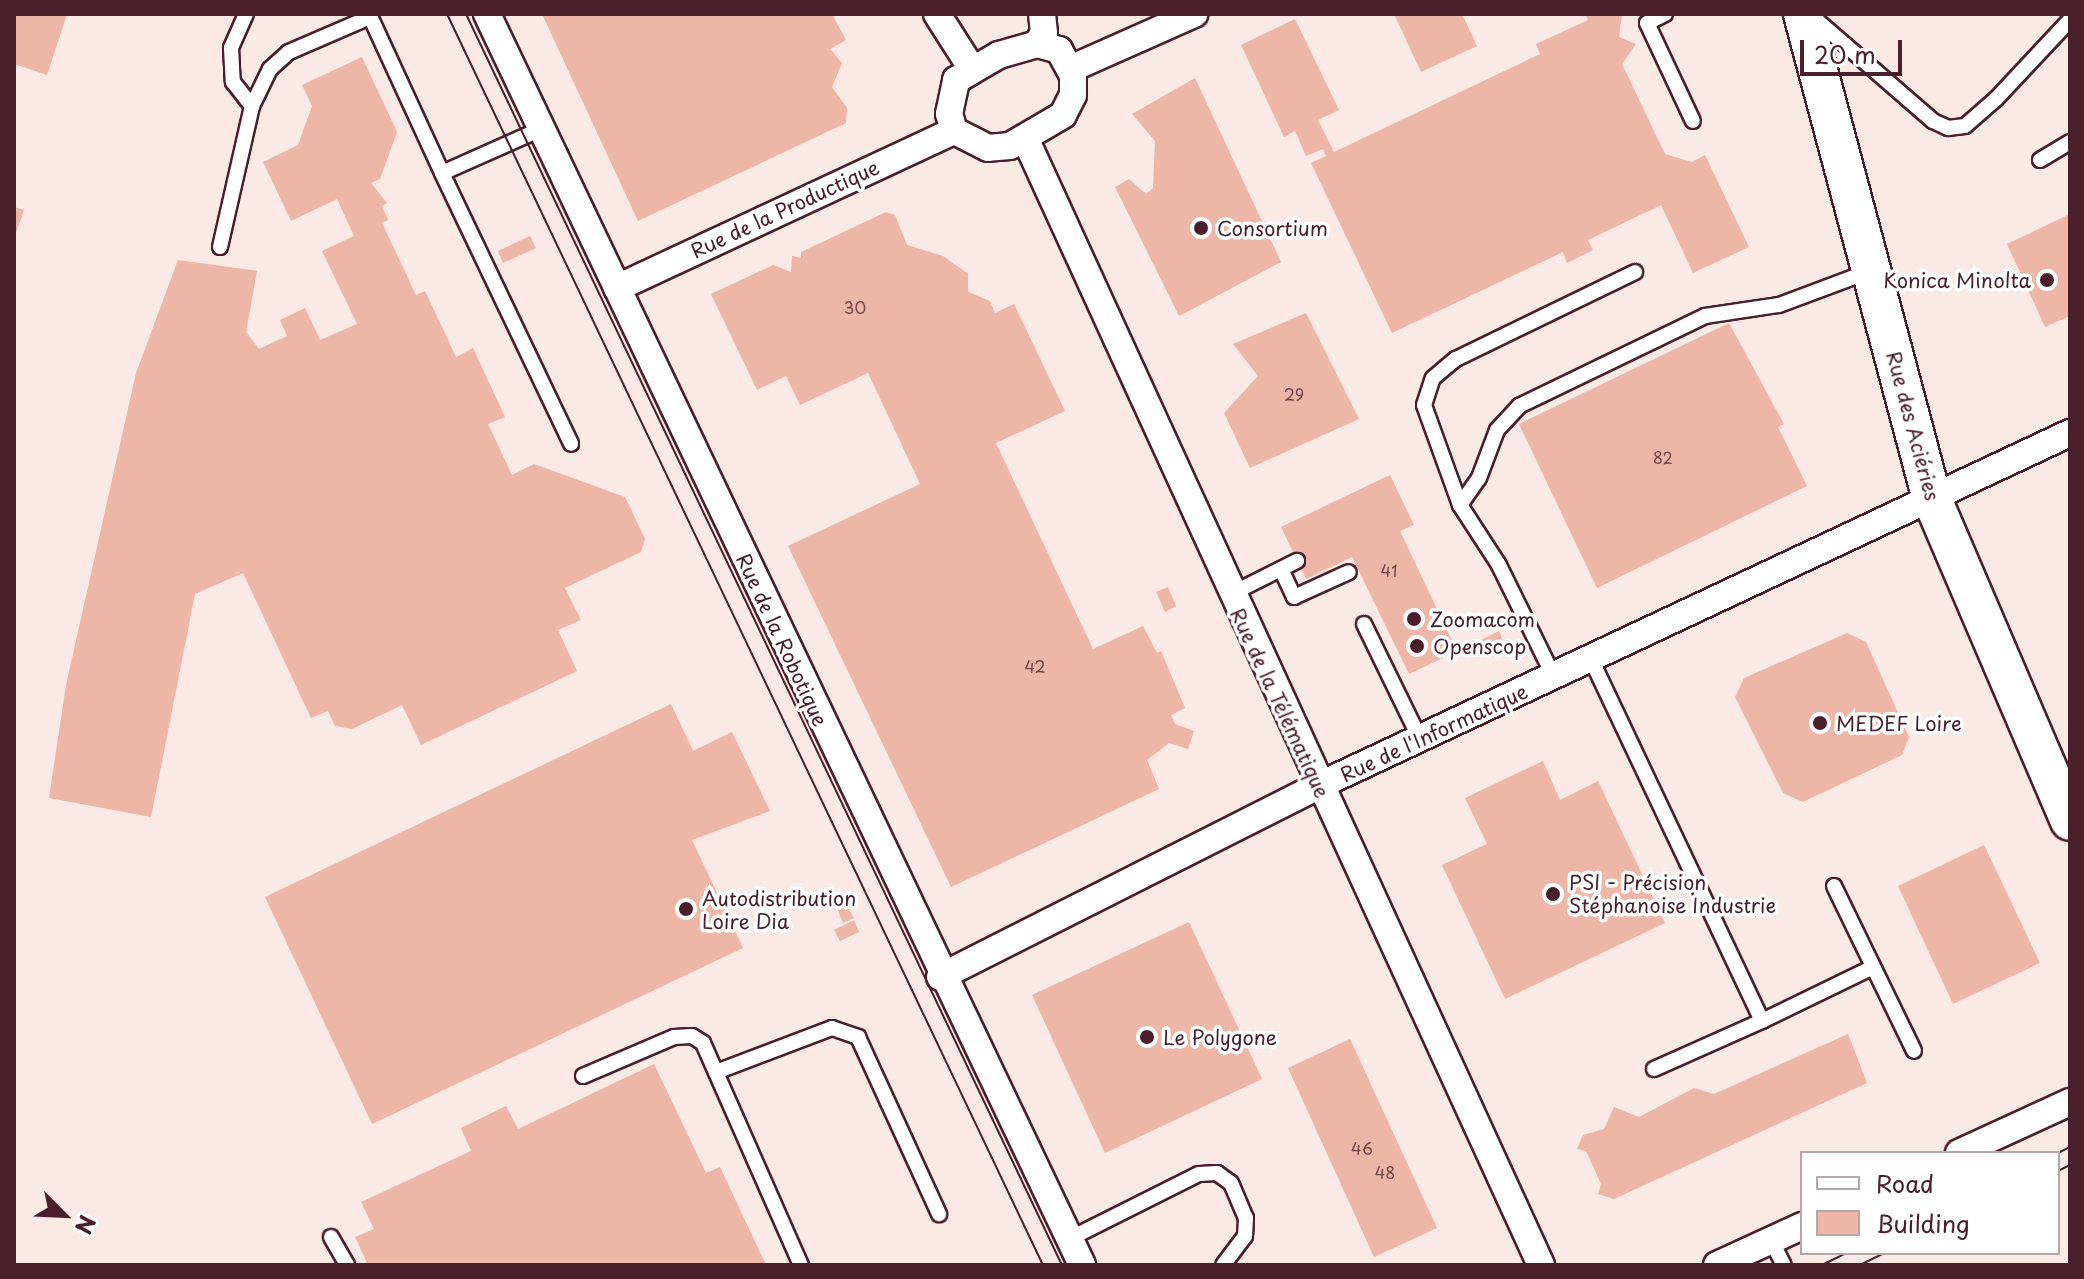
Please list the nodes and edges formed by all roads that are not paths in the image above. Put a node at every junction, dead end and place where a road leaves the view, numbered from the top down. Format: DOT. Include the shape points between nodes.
graph roads {
  1 [pos="246,14"];
  2 [pos="937,14"];
  3 [pos="1042,14"];
  4 [pos="1194,14"];
  5 [pos="1665,14"];
  6 [pos="1803,14"];
  7 [pos="1810,14"];
  8 [pos="370,15"];
  9 [pos="494,16"];
  10 [pos="2070,20"];
  11 [pos="1037,44"];
  12 [pos="972,69"];
  13 [pos="1070,69"];
  14 [pos="252,106"];
  15 [pos="1693,121"];
  16 [pos="541,129"];
  17 [pos="954,131"];
  18 [pos="1025,138"];
  19 [pos="2070,142"];
  20 [pos="2040,160"];
  21 [pos="442,173"];
  22 [pos="220,247"];
  23 [pos="1871,271"];
  24 [pos="1635,272"];
  25 [pos="617,288"];
  26 [pos="2070,433"];
  27 [pos="571,444"];
  28 [pos="1932,499"];
  29 [pos="1460,505"];
  30 [pos="1297,561"];
  31 [pos="1281,569"];
  32 [pos="1349,572"];
  33 [pos="1231,594"];
  34 [pos="1364,624"];
  35 [pos="1591,659"];
  36 [pos="1554,677"];
  37 [pos="1420,739"];
  38 [pos="1318,786"];
  39 [pos="2070,821"];
  40 [pos="1834,886"];
  41 [pos="1873,967"];
  42 [pos="940,977"];
  43 [pos="1762,1021"];
  44 [pos="1914,1051"];
  45 [pos="1654,1069"];
  46 [pos="716,1072"];
  47 [pos="583,1076"];
  48 [pos="2070,1102"];
  49 [pos="1963,1151"];
  50 [pos="939,1214"];
  51 [pos="1800,1227"];
  52 [pos="331,1237"];
  53 [pos="1069,1239"];
  54 [pos="1771,1240"];
  55 [pos="347,1265"];
  56 [pos="801,1265"];
  57 [pos="1082,1265"];
  58 [pos="1223,1265"];
  59 [pos="1541,1265"];
  60 [pos="1717,1265"];
  61 [pos="1784,1265"];
  1 -- 14 [label="lane" via="231,48 233,82"];
  2 -- 12 [label="street"];
  3 -- 11 [label="street" via="1044,33"];
  4 -- 13 [label="street"];
  5 -- 15 [label="lane" via="1647,23"];
  6 -- 23 [label="street, Rue des Aciéries"];
  7 -- 10 [label="lane" via="1909,101 1948,128 1965,126 1996,99"];
  8 -- 14 [label="lane" via="289,52 270,69"];
  8 -- 21 [label="lane"];
  9 -- 16 [label="street, Rue de la Robotique"];
  11 -- 12 [label="street"];
  11 -- 13 [label="street" via="1059,50"];
  12 -- 17 [label="street" via="950,95"];
  13 -- 18 [label="street" via="1073,95 1063,115"];
  14 -- 22 [label="lane"];
  16 -- 21 [label="lane"];
  16 -- 25 [label="street, Rue de la Robotique"];
  17 -- 18 [label="street" via="988,148"];
  17 -- 25 [label="street, Rue de la Productique"];
  18 -- 33 [label="street, Rue de la Télématique"];
  19 -- 20 [label="lane"];
  21 -- 27 [label="lane"];
  23 -- 28 [label="street, Rue des Aciéries"];
  23 -- 29 [label="lane" via="1779,305 1705,316 1519,406 1497,430 1479,478"];
  24 -- 29 [label="lane" via="1456,359 1433,378 1424,405"];
  25 -- 42 [label="street, Rue de la Robotique"];
  26 -- 28 [label="street, Rue de l'Informatique"];
  28 -- 35 [label="street, Rue de l'Informatique"];
  28 -- 39 [label="street, Rue des Aciéries"];
  29 -- 36 [label="lane" via="1499,565"];
  30 -- 31 [label="lane"];
  31 -- 32 [label="lane" via="1294,597"];
  31 -- 33 [label="lane"];
  33 -- 38 [label="street, Rue de la Télématique"];
  34 -- 37 [label="lane"];
  35 -- 36 [label="street, Rue de l'Informatique"];
  35 -- 43 [label="lane"];
  36 -- 37 [label="street, Rue de l'Informatique"];
  37 -- 38 [label="street, Rue de l'Informatique"];
  38 -- 42 [label="street, Rue de l'Informatique"];
  38 -- 59 [label="street, Rue de la Télématique"];
  40 -- 41 [label="lane"];
  41 -- 43 [label="lane"];
  41 -- 44 [label="lane"];
  42 -- 53 [label="street, Rue de la Robotique"];
  43 -- 45 [label="lane"];
  46 -- 47 [label="lane" via="703,1043 692,1036 674,1037"];
  46 -- 50 [label="lane" via="832,1028 858,1037"];
  46 -- 56 [label="lane"];
  48 -- 49 [label="street"];
  51 -- 54 [label="street"];
  52 -- 55 [label="lane"];
  53 -- 57 [label="street, Rue de la Robotique"];
  53 -- 58 [label="lane" via="1199,1174 1217,1173 1231,1183 1246,1218 1245,1236"];
  54 -- 60 [label="street"];
  54 -- 61 [label="lane"];
}
